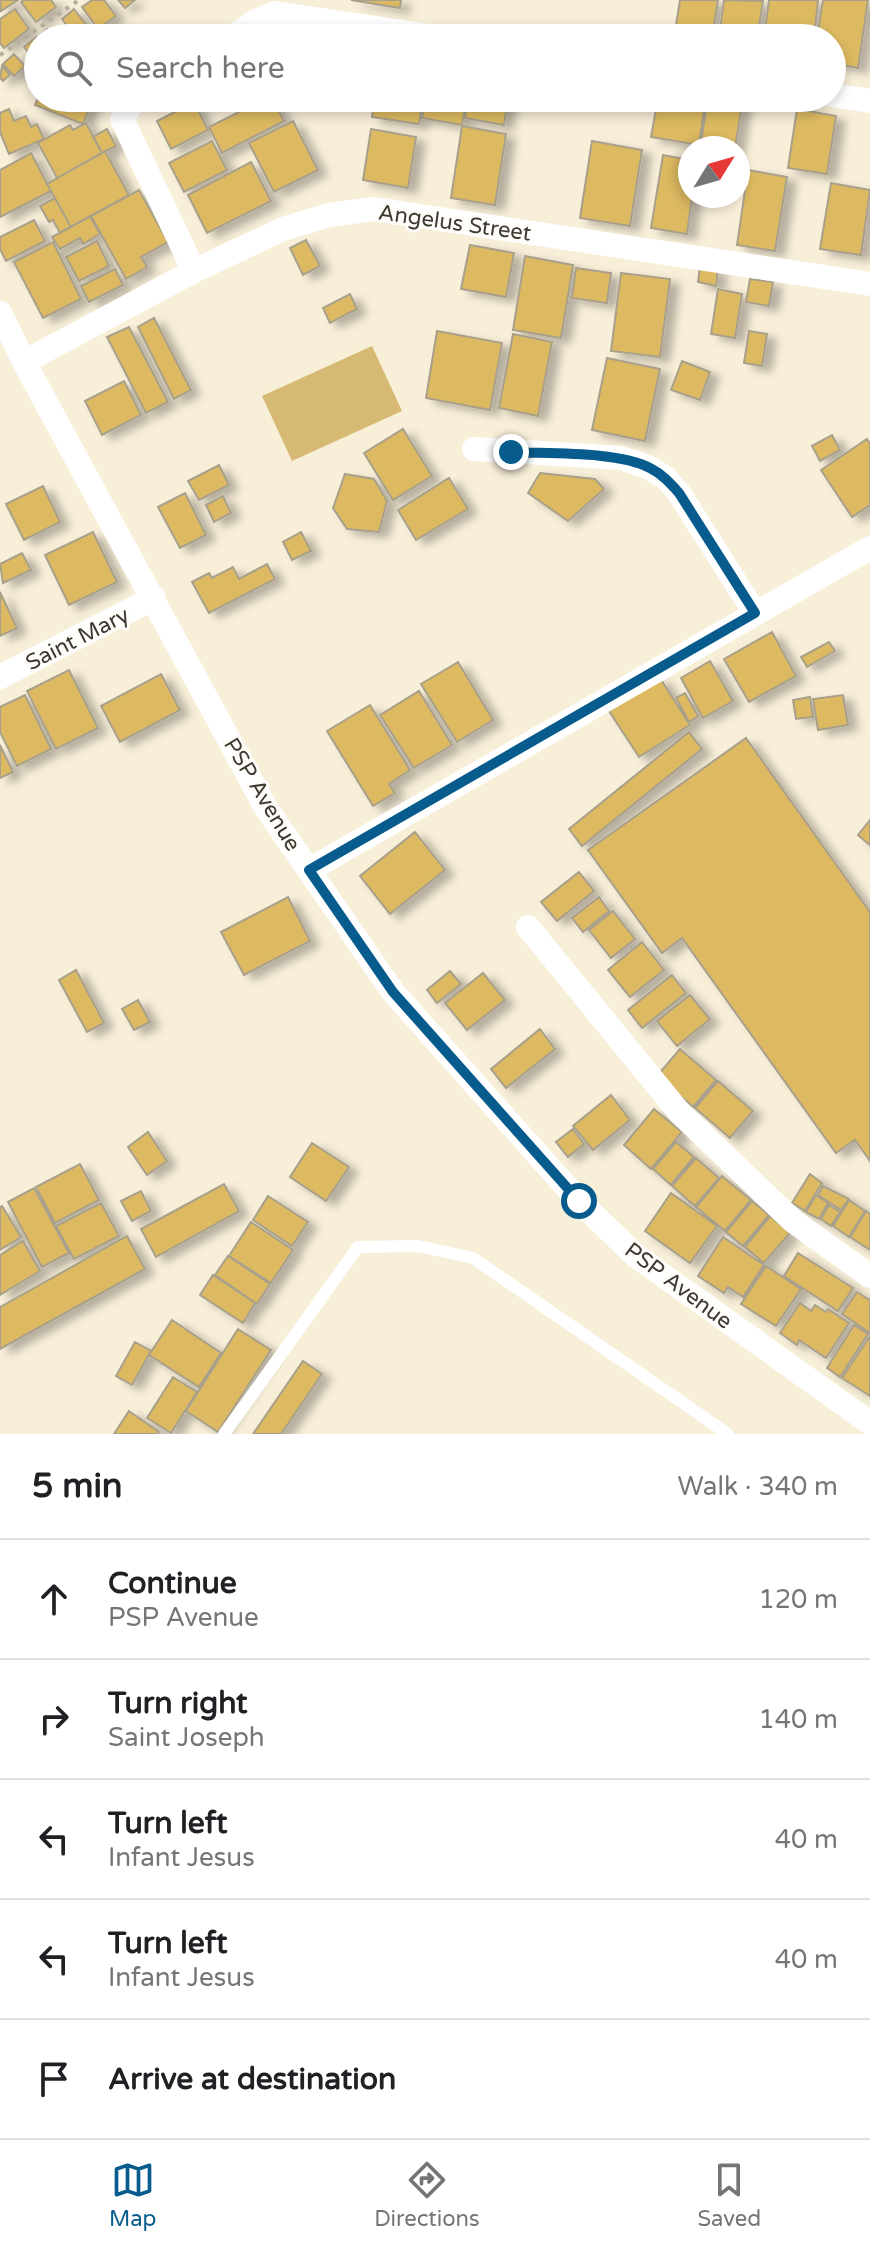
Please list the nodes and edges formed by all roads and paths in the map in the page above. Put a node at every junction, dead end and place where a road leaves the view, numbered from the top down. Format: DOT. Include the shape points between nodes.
graph roads {
  1 [pos="79,0"];
  2 [pos="45,24"];
  3 [pos="251,24"];
  4 [pos="349,24"];
  5 [pos="24,38"];
  6 [pos="0,55"];
  7 [pos="846,97"];
  8 [pos="870,101"];
  9 [pos="127,112"];
  10 [pos="194,271"];
  11 [pos="870,284"];
  12 [pos="0,313"];
  13 [pos="24,362"];
  14 [pos="474,449"];
  15 [pos="870,548"];
  16 [pos="154,598"];
  17 [pos="755,613"];
  18 [pos="0,677"];
  19 [pos="309,870"];
  20 [pos="528,927"];
  21 [pos="870,1276"];
  22 [pos="870,1423"];
  23 [pos="224,1434"];
  24 [pos="728,1434"];
  1 -- 2 [label="path"];
  3 -- 4 [label="street" via="275,13"];
  5 -- 6 [label="path"];
  7 -- 8 [label="street"];
  9 -- 10 [label="street" via="122,119"];
  10 -- 11 [label="street, Angelus Street" via="283,229 374,209"];
  10 -- 13 [label="street, Angelus Street"];
  12 -- 13 [label="street, PSP Avenue"];
  13 -- 16 [label="street, PSP Avenue"];
  14 -- 17 [label="street" via="621,458 648,467 679,493"];
  15 -- 17 [label="street"];
  16 -- 18 [label="street, Saint Mary"];
  16 -- 19 [label="street, PSP Avenue" via="266,808"];
  17 -- 19 [label="street"];
  19 -- 22 [label="street, PSP Avenue" via="393,992 579,1201 636,1256"];
  20 -- 21 [label="street" via="679,1112 793,1221"];
  23 -- 24 [label="lane" via="358,1247 418,1246 473,1258"];
}
